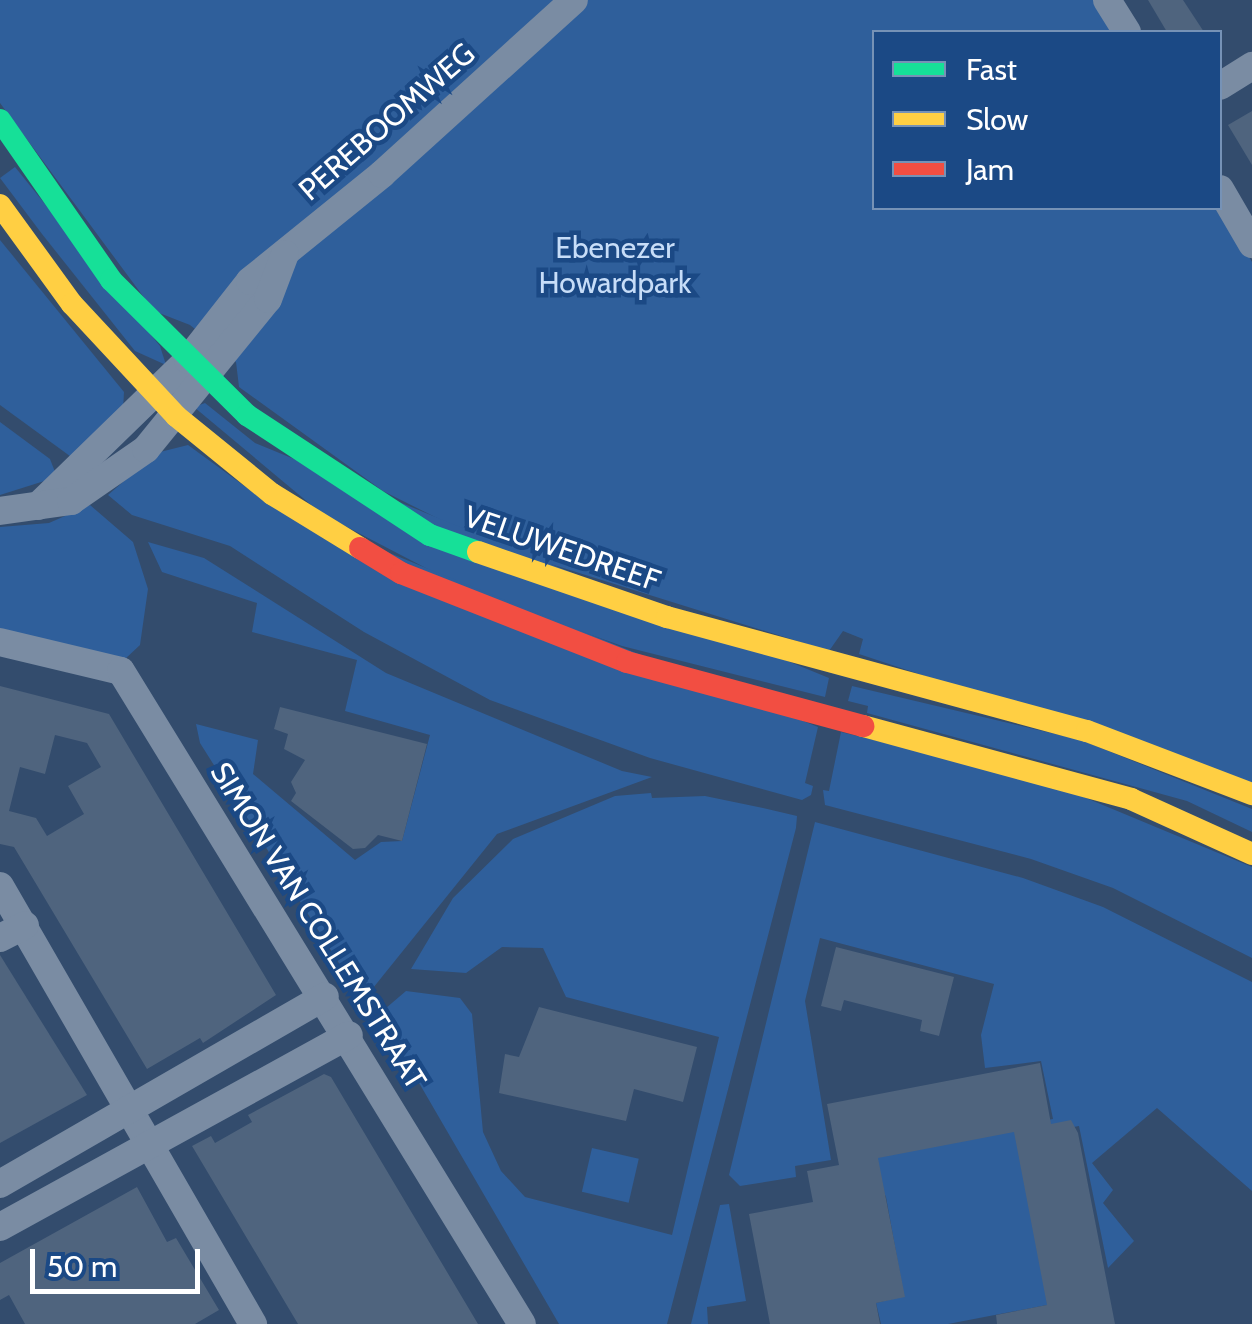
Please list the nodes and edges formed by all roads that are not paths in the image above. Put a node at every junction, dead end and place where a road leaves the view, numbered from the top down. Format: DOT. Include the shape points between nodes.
graph roads {
  1 [pos="574,0"];
  2 [pos="1107,0"];
  3 [pos="1126,30"];
  4 [pos="1252,66"];
  5 [pos="1222,85"];
  6 [pos="0,120"];
  7 [pos="1222,192"];
  8 [pos="0,205"];
  9 [pos="1252,244"];
  10 [pos="198,370"];
  11 [pos="154,395"];
  12 [pos="176,416"];
  13 [pos="38,506"];
  14 [pos="0,511"];
  15 [pos="0,642"];
  16 [pos="1252,794"];
  17 [pos="1252,854"];
  18 [pos="0,886"];
  19 [pos="12,932"];
  20 [pos="325,996"];
  21 [pos="349,1036"];
  22 [pos="131,1113"];
  23 [pos="150,1144"];
  24 [pos="0,1184"];
  25 [pos="0,1227"];
  26 [pos="253,1324"];
  27 [pos="522,1324"];
  1 -- 10 [label="street, PEREBOOMWEG" via="285,253 268,299"];
  2 -- 3 [label="street"];
  4 -- 5 [label="street"];
  6 -- 10 [label="main road, VELUWEDREEF" via="111,280"];
  7 -- 9 [label="street"];
  8 -- 11 [label="main road" via="72,304"];
  10 -- 11 [label="street"];
  10 -- 12 [label="street, PEREBOOMWEG"];
  10 -- 16 [label="main road, VELUWEDREEF" via="342,482 430,534 667,617 1086,731"];
  11 -- 12 [label="main road"];
  11 -- 13 [label="street"];
  12 -- 13 [label="street, PEREBOOMWEG" via="94,491"];
  12 -- 17 [label="main road" via="272,494 401,573 627,662 1131,799"];
  13 -- 14 [label="street, PEREBOOMWEG"];
  15 -- 20 [label="street, SIMON VAN COLLEMSTRAAT" via="122,670"];
  18 -- 19 [label="street"];
  19 -- 22 [label="street"];
  20 -- 21 [label="street, SIMON VAN COLLEMSTRAAT"];
  20 -- 22 [label="street"];
  21 -- 23 [label="street"];
  21 -- 27 [label="street, SIMON VAN COLLEMSTRAAT"];
  22 -- 23 [label="street"];
  22 -- 24 [label="street"];
  23 -- 25 [label="street"];
  23 -- 26 [label="street"];
}
